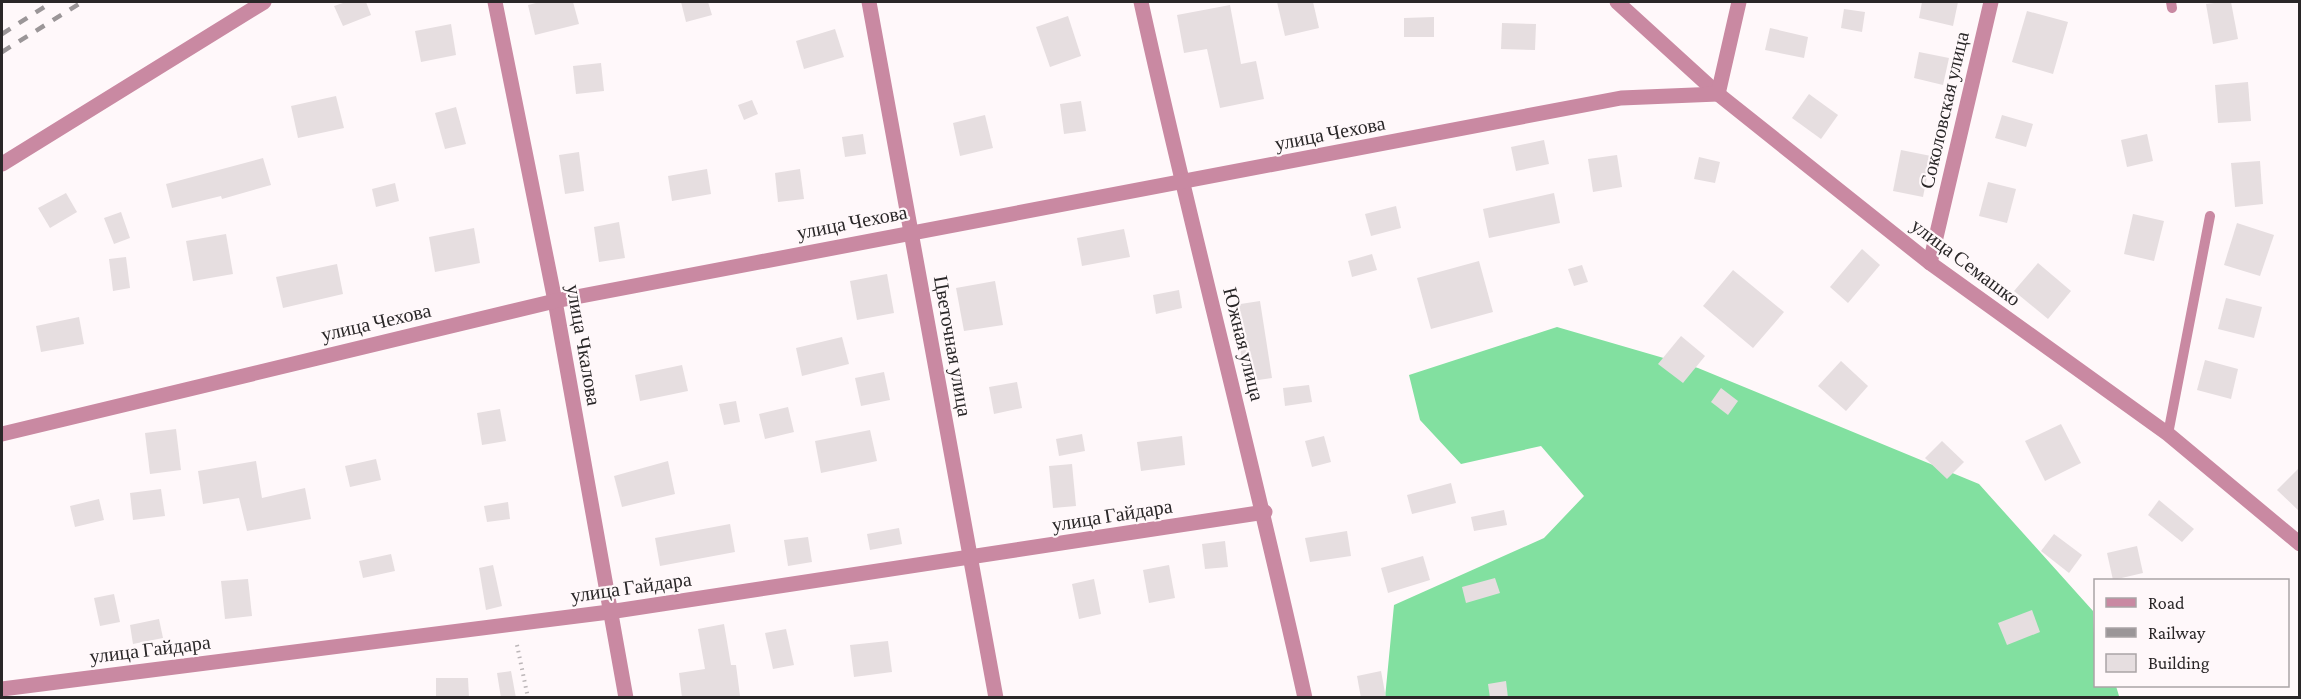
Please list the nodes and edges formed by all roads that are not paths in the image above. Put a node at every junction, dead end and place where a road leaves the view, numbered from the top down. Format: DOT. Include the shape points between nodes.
graph roads {
  1 [pos="264,2"];
  2 [pos="495,2"];
  3 [pos="869,2"];
  4 [pos="1141,2"];
  5 [pos="1617,2"];
  6 [pos="1739,2"];
  7 [pos="1991,2"];
  8 [pos="1718,94"];
  9 [pos="2,164"];
  10 [pos="1181,183"];
  11 [pos="2210,216"];
  12 [pos="911,232"];
  13 [pos="1930,263"];
  14 [pos="555,301"];
  15 [pos="2,434"];
  16 [pos="2168,434"];
  17 [pos="1265,512"];
  18 [pos="2300,544"];
  19 [pos="971,559"];
  20 [pos="609,612"];
  21 [pos="2,689"];
  22 [pos="626,698"];
  23 [pos="996,698"];
  24 [pos="1305,698"];
  1 -- 9 [label="street"];
  2 -- 14 [label="street, улица Чкалова"];
  3 -- 12 [label="street, Цветочная улица"];
  4 -- 10 [label="street, Южная улица"];
  5 -- 8 [label="street, улица Семашко"];
  6 -- 8 [label="street"];
  7 -- 13 [label="street, Соколовская улица"];
  8 -- 10 [label="street, улица Чехова" via="1621,98"];
  8 -- 13 [label="street, улица Семашко"];
  10 -- 12 [label="street, улица Чехова"];
  10 -- 17 [label="street, Южная улица"];
  11 -- 16 [label="lane"];
  12 -- 14 [label="street, улица Чехова"];
  12 -- 19 [label="street, Цветочная улица"];
  13 -- 16 [label="street, улица Семашко"];
  14 -- 15 [label="street, улица Чехова"];
  14 -- 20 [label="street, улица Чкалова"];
  16 -- 18 [label="street, улица Семашко"];
  17 -- 19 [label="street, улица Гайдара"];
  17 -- 24 [label="street, Южная улица"];
  19 -- 20 [label="street, улица Гайдара"];
  19 -- 23 [label="street, Цветочная улица"];
  20 -- 21 [label="street, улица Гайдара"];
  20 -- 22 [label="street, улица Чкалова"];
}
